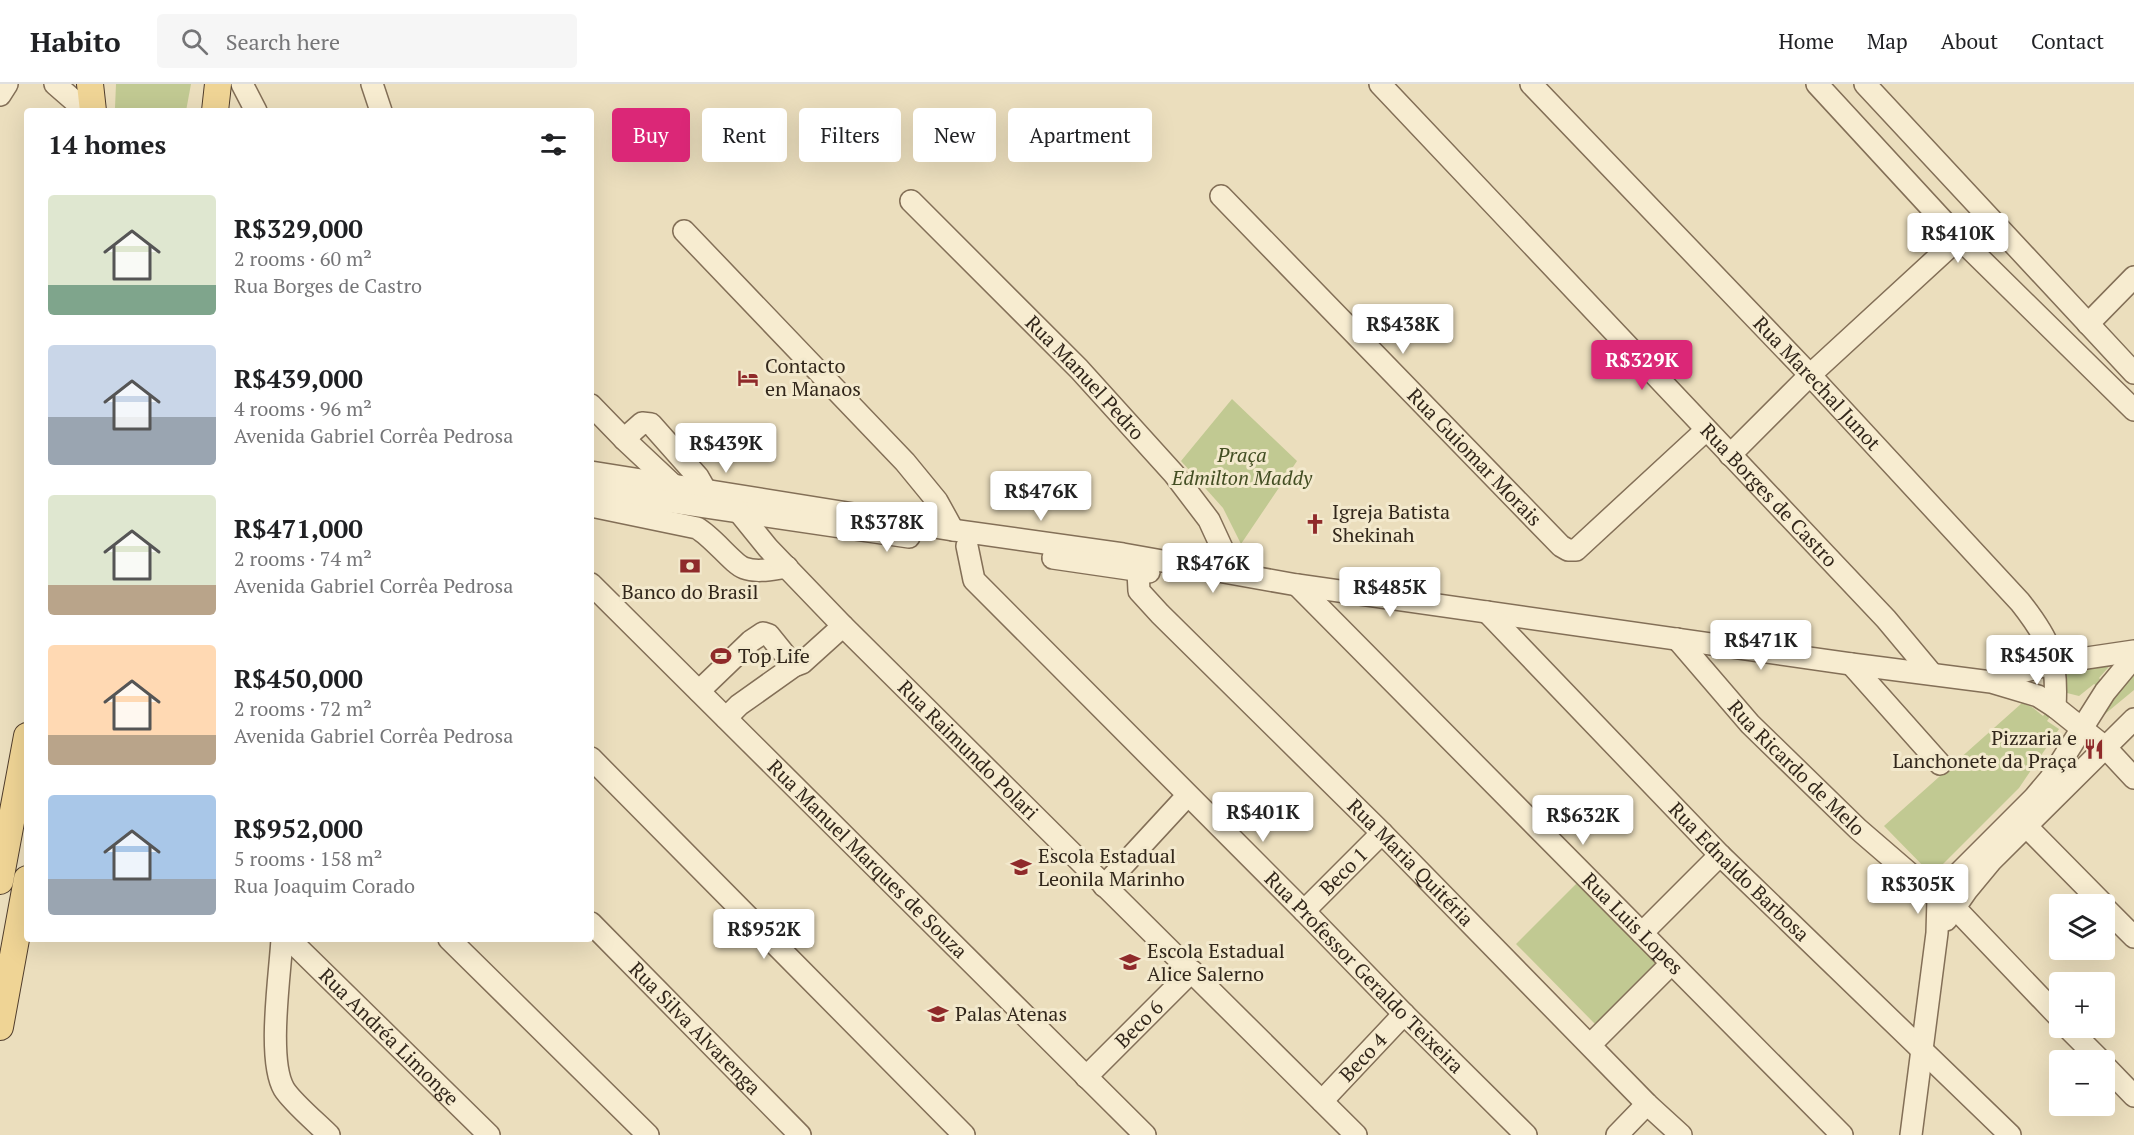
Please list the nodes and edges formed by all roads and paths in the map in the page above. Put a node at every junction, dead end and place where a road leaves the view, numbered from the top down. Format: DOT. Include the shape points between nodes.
graph roads {
  1 [pos="7,84"];
  2 [pos="56,84"];
  3 [pos="90,84"];
  4 [pos="218,84"];
  5 [pos="242,84"];
  6 [pos="372,84"];
  7 [pos="1380,84"];
  8 [pos="1531,84"];
  9 [pos="1816,84"];
  10 [pos="1865,84"];
  11 [pos="0,95"];
  12 [pos="83,108"];
  13 [pos="93,108"];
  14 [pos="215,108"];
  15 [pos="254,108"];
  16 [pos="380,108"];
  17 [pos="1221,196"];
  18 [pos="911,201"];
  19 [pos="684,231"];
  20 [pos="1959,238"];
  21 [pos="2134,277"];
  22 [pos="2088,324"];
  23 [pos="2134,373"];
  24 [pos="1810,375"];
  25 [pos="594,408"];
  26 [pos="2134,410"];
  27 [pos="1706,430"];
  28 [pos="624,439"];
  29 [pos="1730,455"];
  30 [pos="594,472"];
  31 [pos="673,485"];
  32 [pos="594,490"];
  33 [pos="706,491"];
  34 [pos="594,507"];
  35 [pos="738,512"];
  36 [pos="953,530"];
  37 [pos="967,546"];
  38 [pos="787,567"];
  39 [pos="1233,572"];
  40 [pos="1138,581"];
  41 [pos="1297,585"];
  42 [pos="594,587"];
  43 [pos="1487,612"];
  44 [pos="843,626"];
  45 [pos="1677,639"];
  46 [pos="2134,651"];
  47 [pos="2134,657"];
  48 [pos="2054,663"];
  49 [pos="1851,664"];
  50 [pos="794,666"];
  51 [pos="1932,674"];
  52 [pos="1991,682"];
  53 [pos="699,691"];
  54 [pos="2055,707"];
  55 [pos="726,718"];
  56 [pos="2134,719"];
  57 [pos="2082,728"];
  58 [pos="2105,747"];
  59 [pos="24,752"];
  60 [pos="594,761"];
  61 [pos="1940,764"];
  62 [pos="2134,778"];
  63 [pos="1187,796"];
  64 [pos="2027,827"];
  65 [pos="1382,833"];
  66 [pos="1720,855"];
  67 [pos="0,881"];
  68 [pos="1104,886"];
  69 [pos="2093,894"];
  70 [pos="24,895"];
  71 [pos="1946,903"];
  72 [pos="1304,911"];
  73 [pos="2115,917"];
  74 [pos="594,926"];
  75 [pos="1642,933"];
  76 [pos="2134,937"];
  77 [pos="282,942"];
  78 [pos="292,942"];
  79 [pos="452,942"];
  80 [pos="1671,964"];
  81 [pos="1192,970"];
  82 [pos="2049,1007"];
  83 [pos="1404,1014"];
  84 [pos="0,1027"];
  85 [pos="2078,1038"];
  86 [pos="1591,1044"];
  87 [pos="1922,1048"];
  88 [pos="2090,1050"];
  89 [pos="2115,1076"];
  90 [pos="1086,1077"];
  91 [pos="2134,1096"];
  92 [pos="1322,1101"];
  93 [pos="1647,1104"];
  94 [pos="329,1135"];
  95 [pos="489,1135"];
  96 [pos="648,1135"];
  97 [pos="800,1135"];
  98 [pos="964,1135"];
  99 [pos="1145,1135"];
  100 [pos="1356,1135"];
  101 [pos="1526,1135"];
  102 [pos="1617,1135"];
  103 [pos="1681,1135"];
  104 [pos="1842,1135"];
  105 [pos="1911,1135"];
  106 [pos="2010,1135"];
  1 -- 11 [label="street"];
  2 -- 12 [label="street"];
  3 -- 13 [label="main road"];
  4 -- 14 [label="main road"];
  5 -- 15 [label="street"];
  6 -- 16 [label="street"];
  7 -- 27 [label="street, Rua Borges de Castro"];
  8 -- 24 [label="street, Rua Marechal Junot"];
  9 -- 20 [label="street"];
  10 -- 22 [label="street"];
  17 -- 27 [label="street, Rua Guiomar Morais" via="1568,550 1576,550"];
  18 -- 39 [label="street, Rua Manuel Pedro" via="1079,369 1174,474 1209,520"];
  19 -- 36 [label="street" via="905,462 938,501"];
  20 -- 24 [label="street"];
  20 -- 26 [label="street"];
  21 -- 22 [label="street"];
  22 -- 23 [label="street"];
  24 -- 29 [label="street"];
  24 -- 48 [label="street, Rua Marechal Junot" via="2020,602 2042,629"];
  25 -- 28 [label="street"];
  27 -- 29 [label="street, Rua Borges de Castro"];
  28 -- 31 [label="street"];
  28 -- 33 [label="street" via="642,423 651,424"];
  29 -- 51 [label="street, Rua Borges de Castro" via="1886,619"];
  30 -- 31 [label="street"];
  31 -- 33 [label="street"];
  32 -- 35 [label="street"];
  33 -- 36 [label="street"];
  34 -- 38 [label="street" via="697,528 742,568"];
  35 -- 37 [label="street"];
  35 -- 38 [label="street, Rua Raimundo Polari"];
  36 -- 39 [label="street"];
  37 -- 40 [label="street"];
  37 -- 63 [label="street, Rua Professor Geraldo Teixeira" via="974,580"];
  38 -- 44 [label="street, Rua Raimundo Polari"];
  39 -- 40 [label="street"];
  39 -- 41 [label="street"];
  40 -- 65 [label="street, Rua Maria Quitéria"];
  41 -- 43 [label="street"];
  41 -- 75 [label="street, Rua Luis Lopes"];
  42 -- 53 [label="street, Rua Manuel Marques de Souza"];
  43 -- 45 [label="street"];
  43 -- 66 [label="street, Rua Ednaldo Barbosa"];
  44 -- 50 [label="street"];
  44 -- 68 [label="street, Rua Raimundo Polari"];
  45 -- 49 [label="street"];
  45 -- 71 [label="street, Rua Ricardo de Melo" via="1750,724 1858,829"];
  46 -- 48 [label="street"];
  47 -- 57 [label="street" via="2104,692"];
  48 -- 52 [label="street"];
  48 -- 54 [label="street, Rua Marechal Junot"];
  49 -- 51 [label="street"];
  49 -- 61 [label="street"];
  50 -- 53 [label="street" via="770,635 763,633"];
  50 -- 55 [label="street"];
  51 -- 52 [label="street"];
  52 -- 54 [label="street" via="2038,696"];
  53 -- 55 [label="street, Rua Manuel Marques de Souza"];
  54 -- 57 [label="street"];
  55 -- 90 [label="street, Rua Manuel Marques de Souza"];
  56 -- 58 [label="street"];
  57 -- 58 [label="street"];
  57 -- 71 [label="street" via="2034,798 1957,875"];
  58 -- 62 [label="street"];
  58 -- 64 [label="street"];
  59 -- 67 [label="main road"];
  60 -- 98 [label="street"];
  63 -- 68 [label="street"];
  63 -- 72 [label="street, Rua Professor Geraldo Teixeira"];
  64 -- 69 [label="street"];
  64 -- 71 [label="street"];
  65 -- 72 [label="street, Beco 1"];
  65 -- 86 [label="street, Rua Maria Quitéria"];
  66 -- 75 [label="street"];
  66 -- 87 [label="street, Rua Ednaldo Barbosa"];
  68 -- 81 [label="street, Rua Raimundo Polari"];
  70 -- 84 [label="main road"];
  71 -- 82 [label="street, Rua Ricardo de Melo"];
  71 -- 87 [label="street" via="1937,933"];
  72 -- 83 [label="street, Rua Professor Geraldo Teixeira"];
  73 -- 76 [label="street"];
  74 -- 97 [label="street, Rua Silva Alvarenga"];
  75 -- 80 [label="street, Rua Luis Lopes"];
  77 -- 94 [label="street" via="277,1072 285,1090"];
  78 -- 95 [label="street, Rua Andréa Limonge"];
  79 -- 96 [label="street"];
  80 -- 86 [label="street"];
  80 -- 104 [label="street, Rua Luis Lopes"];
  81 -- 90 [label="street, Beco 6"];
  81 -- 92 [label="street, Rua Raimundo Polari"];
  83 -- 92 [label="street, Beco 4"];
  83 -- 101 [label="street, Rua Professor Geraldo Teixeira"];
  85 -- 88 [label="street"];
  86 -- 93 [label="street, Rua Maria Quitéria"];
  87 -- 105 [label="street"];
  87 -- 106 [label="street, Rua Ednaldo Barbosa"];
  89 -- 91 [label="street"];
  90 -- 99 [label="street, Rua Manuel Marques de Souza"];
  92 -- 100 [label="street, Rua Raimundo Polari"];
  93 -- 102 [label="street"];
  93 -- 103 [label="street, Rua Maria Quitéria"];
}
